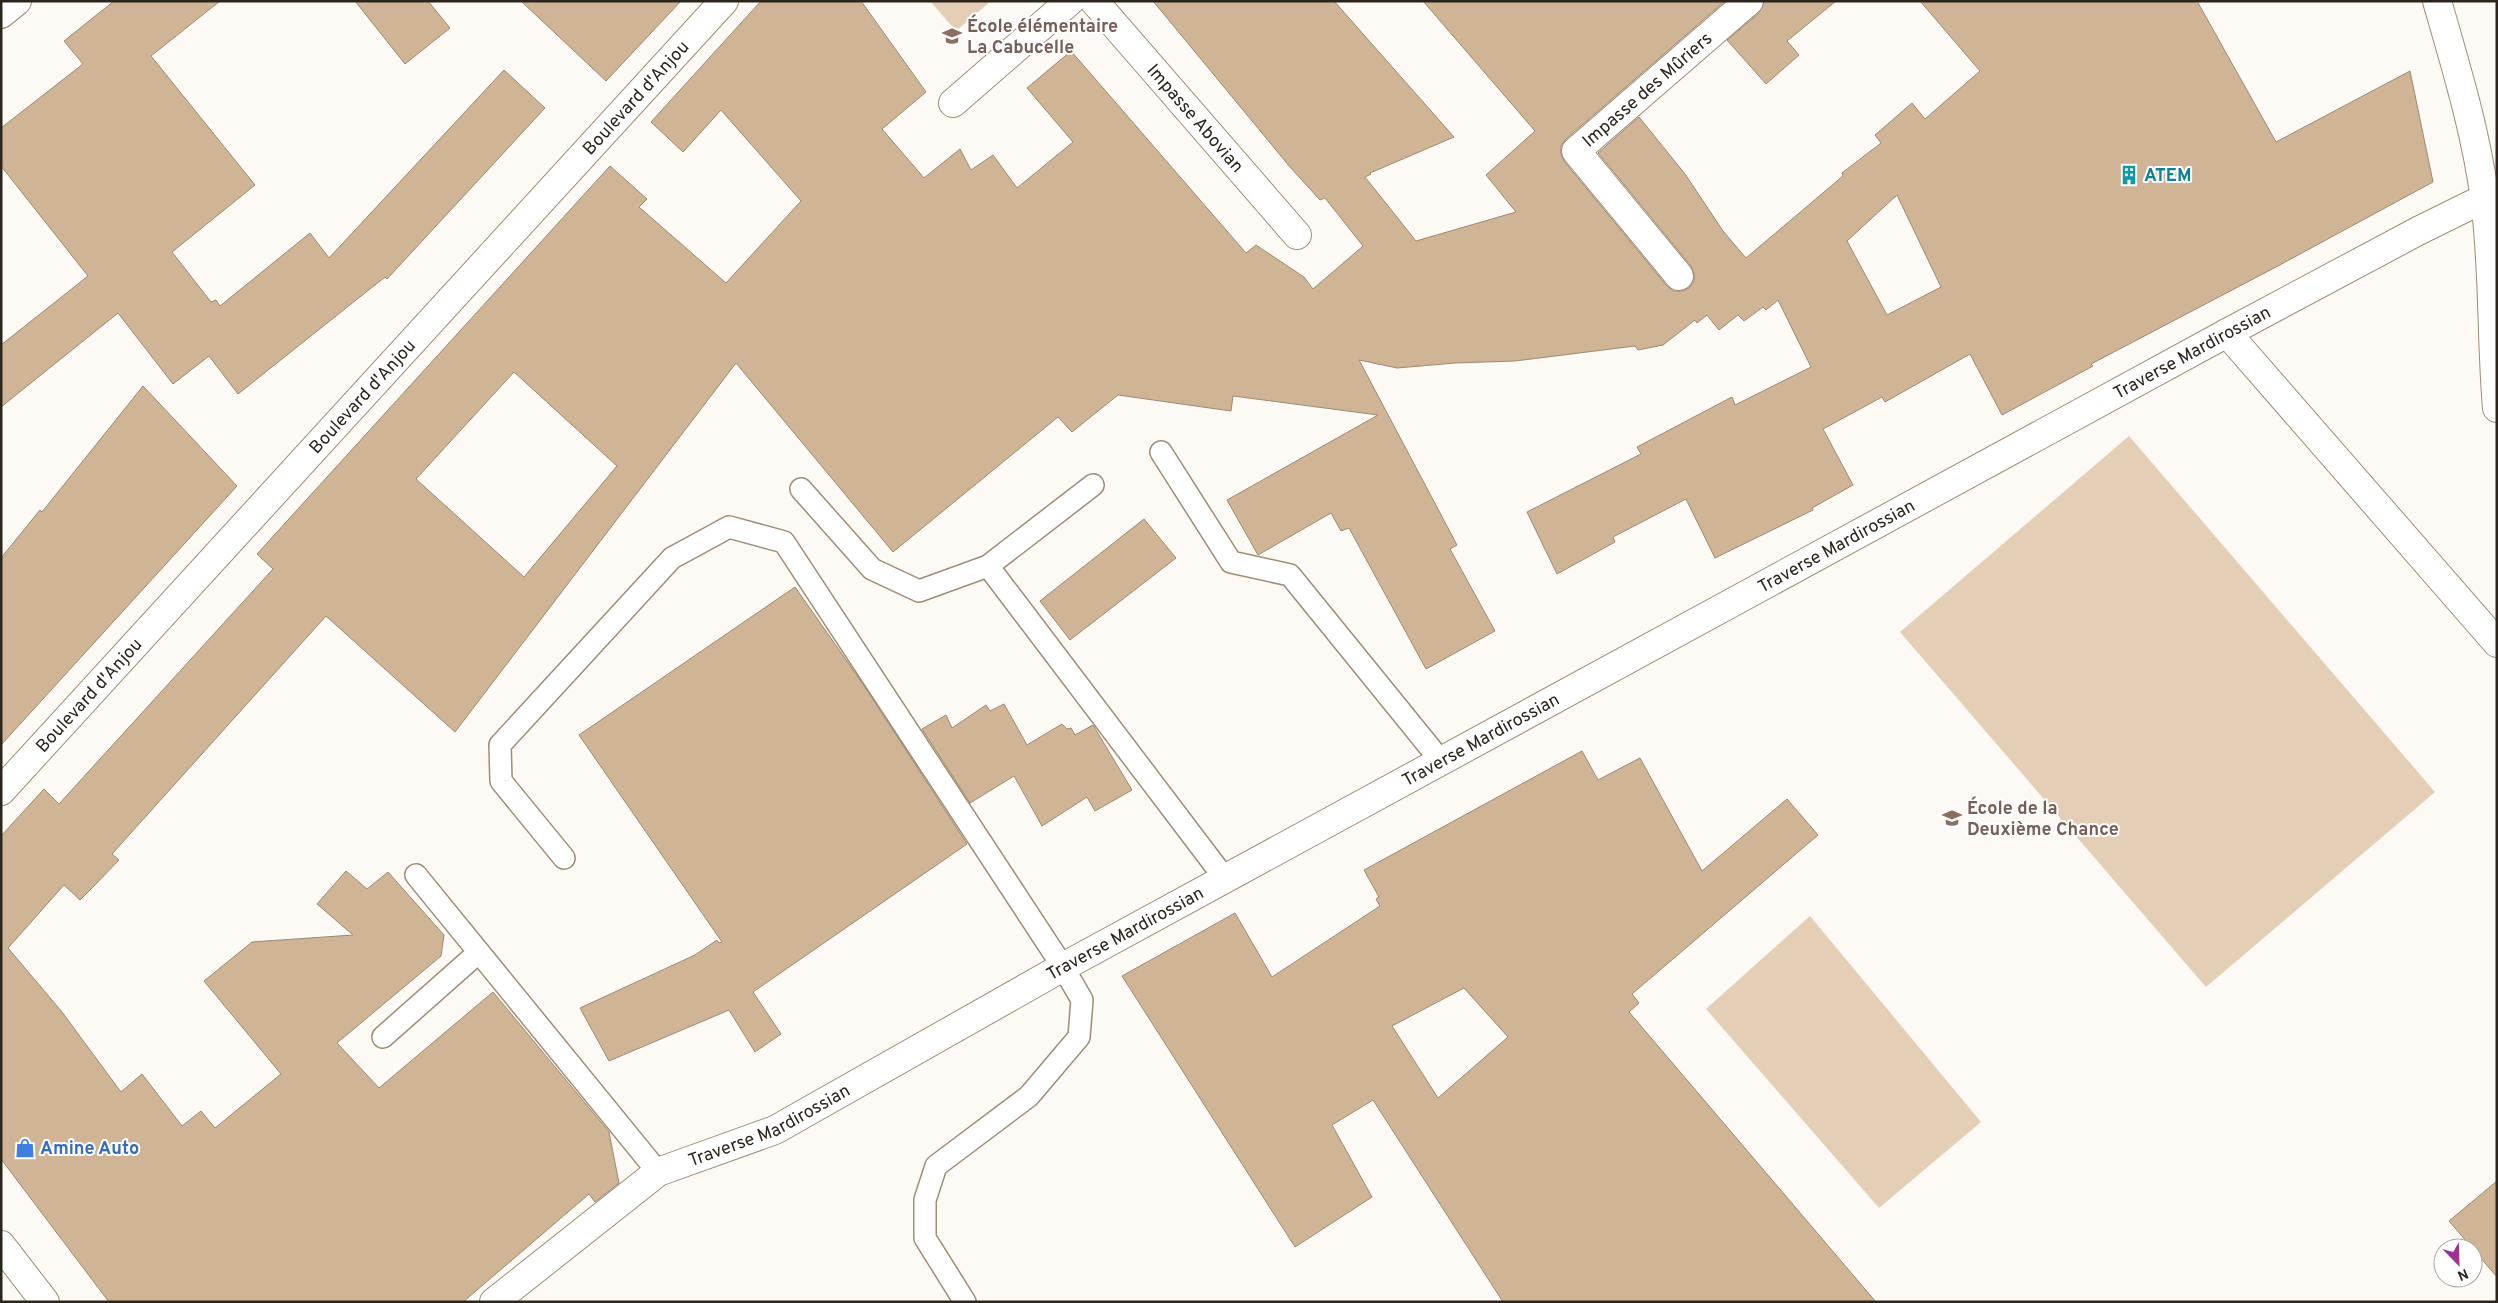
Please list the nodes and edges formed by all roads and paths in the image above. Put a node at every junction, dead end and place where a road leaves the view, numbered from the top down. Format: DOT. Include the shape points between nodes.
graph roads {
  1 [pos="17,1"];
  2 [pos="724,1"];
  3 [pos="1070,1"];
  4 [pos="1094,1"];
  5 [pos="1749,1"];
  6 [pos="2437,1"];
  7 [pos="1,14"];
  8 [pos="953,103"];
  9 [pos="2485,198"];
  10 [pos="1297,235"];
  11 [pos="2494,254"];
  12 [pos="1679,276"];
  13 [pos="2227,333"];
  14 [pos="2497,408"];
  15 [pos="1161,452"];
  16 [pos="1093,485"];
  17 [pos="801,488"];
  18 [pos="988,566"];
  19 [pos="2497,643"];
  20 [pos="1441,761"];
  21 [pos="1,791"];
  22 [pos="564,858"];
  23 [pos="416,875"];
  24 [pos="1226,880"];
  25 [pos="479,952"];
  26 [pos="1063,967"];
  27 [pos="383,1037"];
  28 [pos="658,1172"];
  29 [pos="1,1244"];
  30 [pos="44,1301"];
  31 [pos="494,1302"];
  32 [pos="965,1302"];
  1 -- 7 [label="street"];
  2 -- 21 [label="street, Boulevard d'Anjou"];
  3 -- 8 [label="street"];
  4 -- 10 [label="street, Impasse Abovian"];
  5 -- 12 [label="street, Impasse des Mûriers" via="1576,151"];
  6 -- 9 [label="street" via="2466,103"];
  9 -- 11 [label="street"];
  9 -- 13 [label="street, Traverse Mardirossian"];
  11 -- 14 [label="street"];
  13 -- 19 [label="street"];
  13 -- 20 [label="street, Traverse Mardirossian"];
  15 -- 20 [label="lane" via="1231,562 1290,574"];
  16 -- 18 [label="lane"];
  17 -- 18 [label="lane" via="872,569 919,591"];
  18 -- 24 [label="lane"];
  20 -- 24 [label="street, Traverse Mardirossian"];
  22 -- 26 [label="lane" via="501,781 500,745 672,558 729,527 784,542"];
  23 -- 25 [label="lane"];
  24 -- 26 [label="street, Traverse Mardirossian"];
  25 -- 27 [label="lane"];
  25 -- 28 [label="lane"];
  26 -- 28 [label="street, Traverse Mardirossian" via="775,1130"];
  26 -- 32 [label="lane" via="1082,1000 1079,1037 1029,1096 936,1166 925,1200 925,1238"];
  28 -- 31 [label="street, Traverse Mardirossian"];
  29 -- 30 [label="street"];
}
